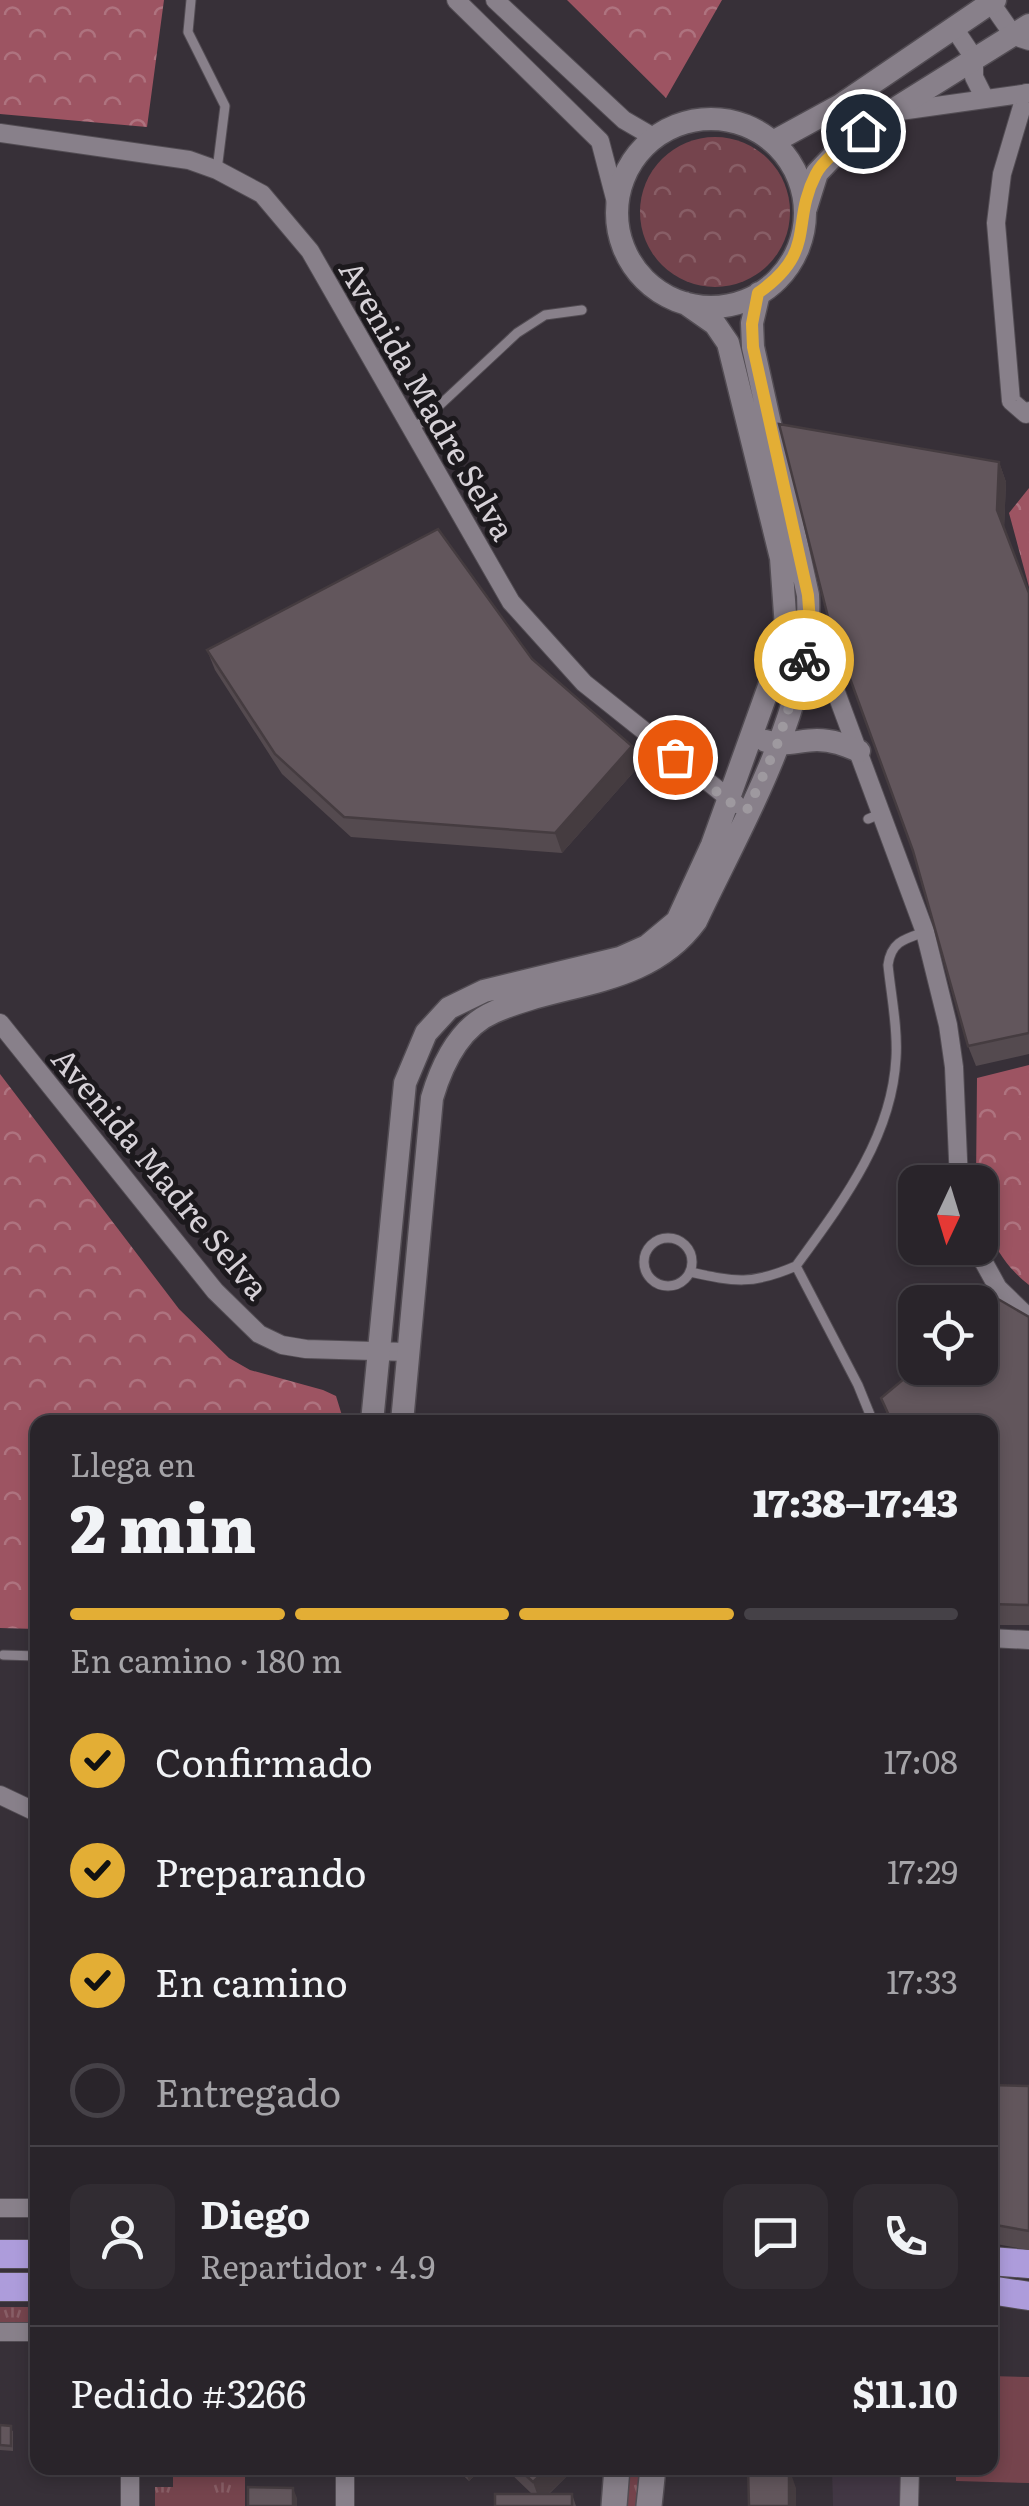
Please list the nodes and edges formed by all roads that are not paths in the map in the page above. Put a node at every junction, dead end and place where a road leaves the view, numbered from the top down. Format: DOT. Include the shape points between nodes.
graph roads {
  1 [pos="191,0"];
  2 [pos="456,0"];
  3 [pos="495,0"];
  4 [pos="993,2"];
  5 [pos="954,28"];
  6 [pos="1024,34"];
  7 [pos="974,58"];
  8 [pos="1028,93"];
  9 [pos="985,99"];
  10 [pos="888,112"];
  11 [pos="0,132"];
  12 [pos="655,138"];
  13 [pos="773,142"];
  14 [pos="217,170"];
  15 [pos="617,206"];
  16 [pos="805,211"];
  17 [pos="758,293"];
  18 [pos="685,303"];
  19 [pos="582,310"];
  20 [pos="1029,411"];
  21 [pos="413,430"];
  22 [pos="816,623"];
  23 [pos="753,737"];
  24 [pos="777,745"];
  25 [pos="866,746"];
  26 [pos="738,805"];
  27 [pos="925,932"];
  28 [pos="0,1023"];
  29 [pos="957,1165"];
  30 [pos="985,1265"];
  31 [pos="796,1266"];
  32 [pos="690,1272"];
  33 [pos="1029,1318"];
  34 [pos="377,1352"];
  35 [pos="407,1352"];
  36 [pos="372,1415"];
  37 [pos="402,1415"];
  38 [pos="870,1415"];
  39 [pos="998,1638"];
  40 [pos="1029,1640"];
  41 [pos="3,1654"];
  42 [pos="30,1656"];
  43 [pos="0,1795"];
  44 [pos="30,1809"];
  45 [pos="0,2208"];
  46 [pos="30,2208"];
  47 [pos="0,2254"];
  48 [pos="30,2254"];
  49 [pos="998,2262"];
  50 [pos="1029,2264"];
  51 [pos="0,2287"];
  52 [pos="30,2287"];
  53 [pos="998,2291"];
  54 [pos="1029,2296"];
  55 [pos="0,2332"];
  56 [pos="30,2332"];
  57 [pos="130,2475"];
  58 [pos="345,2475"];
  59 [pos="616,2475"];
  60 [pos="652,2475"];
  61 [pos="910,2475"];
  62 [pos="130,2506"];
  63 [pos="345,2506"];
  64 [pos="614,2506"];
  65 [pos="649,2506"];
  66 [pos="910,2506"];
  1 -- 14 [label="lane" via="188,32 225,106"];
  2 -- 15 [label="street" via="600,140"];
  3 -- 12 [label="street" via="624,120"];
  4 -- 5 [label="street"];
  4 -- 6 [label="street"];
  5 -- 7 [label="street"];
  5 -- 13 [label="street" via="840,106"];
  6 -- 7 [label="street"];
  7 -- 9 [label="street"];
  7 -- 10 [label="street"];
  8 -- 9 [label="street"];
  8 -- 20 [label="street" via="1002,174 996,224 1011,401"];
  9 -- 10 [label="street"];
  10 -- 16 [label="street" via="816,173"];
  11 -- 14 [label="street, Avenida Madre Selva" via="189,160"];
  12 -- 13 [label="street" via="702,119 752,128"];
  12 -- 15 [label="street" via="634,158"];
  13 -- 16 [label="street" via="796,173"];
  14 -- 21 [label="street, Avenida Madre Selva" via="262,194 310,251"];
  15 -- 18 [label="street" via="632,263 655,288"];
  16 -- 17 [label="street" via="798,250"];
  17 -- 18 [label="street" via="723,305"];
  17 -- 22 [label="street" via="753,347"];
  18 -- 23 [label="street" via="715,324 728,343 781,558 786,628"];
  19 -- 21 [label="lane" via="545,315 517,332"];
  21 -- 26 [label="street, Avenida Madre Selva" via="511,602 584,684"];
  22 -- 24 [label="street"];
  22 -- 25 [label="street"];
  23 -- 24 [label="street"];
  23 -- 26 [label="street"];
  24 -- 25 [label="street" via="815,739"];
  24 -- 26 [label="street"];
  25 -- 27 [label="street" via="875,816 924,910"];
  26 -- 34 [label="street" via="677,922 665,932 620,958 484,991 449,1008 426,1033 404,1083"];
  26 -- 35 [label="street" via="696,921 671,948 629,973 491,1012 450,1052 432,1098"];
  27 -- 29 [label="street" via="954,1066"];
  27 -- 31 [label="lane" via="890,952 896,1056 883,1128"];
  28 -- 34 [label="street, Avenida Madre Selva" via="216,1291 259,1334 282,1345"];
  30 -- 33 [label="street"];
  31 -- 32 [label="lane" via="766,1279 732,1282"];
  31 -- 38 [label="lane"];
  32 -- 32 [label="lane" via="692,1257 678,1240 655,1242 645,1254 645,1270 655,1283 679,1284"];
  34 -- 35 [label="street, Avenida Madre Selva"];
  34 -- 36 [label="street"];
  35 -- 37 [label="street"];
  39 -- 40 [label="street"];
  41 -- 42 [label="lane"];
  43 -- 44 [label="street"];
  45 -- 46 [label="street"];
  47 -- 48 [label="highway"];
  49 -- 50 [label="highway"];
  51 -- 52 [label="highway"];
  53 -- 54 [label="highway"];
  55 -- 56 [label="street"];
  57 -- 62 [label="street"];
  58 -- 63 [label="street"];
  59 -- 64 [label="main road"];
  60 -- 65 [label="main road"];
  61 -- 66 [label="street"];
}
